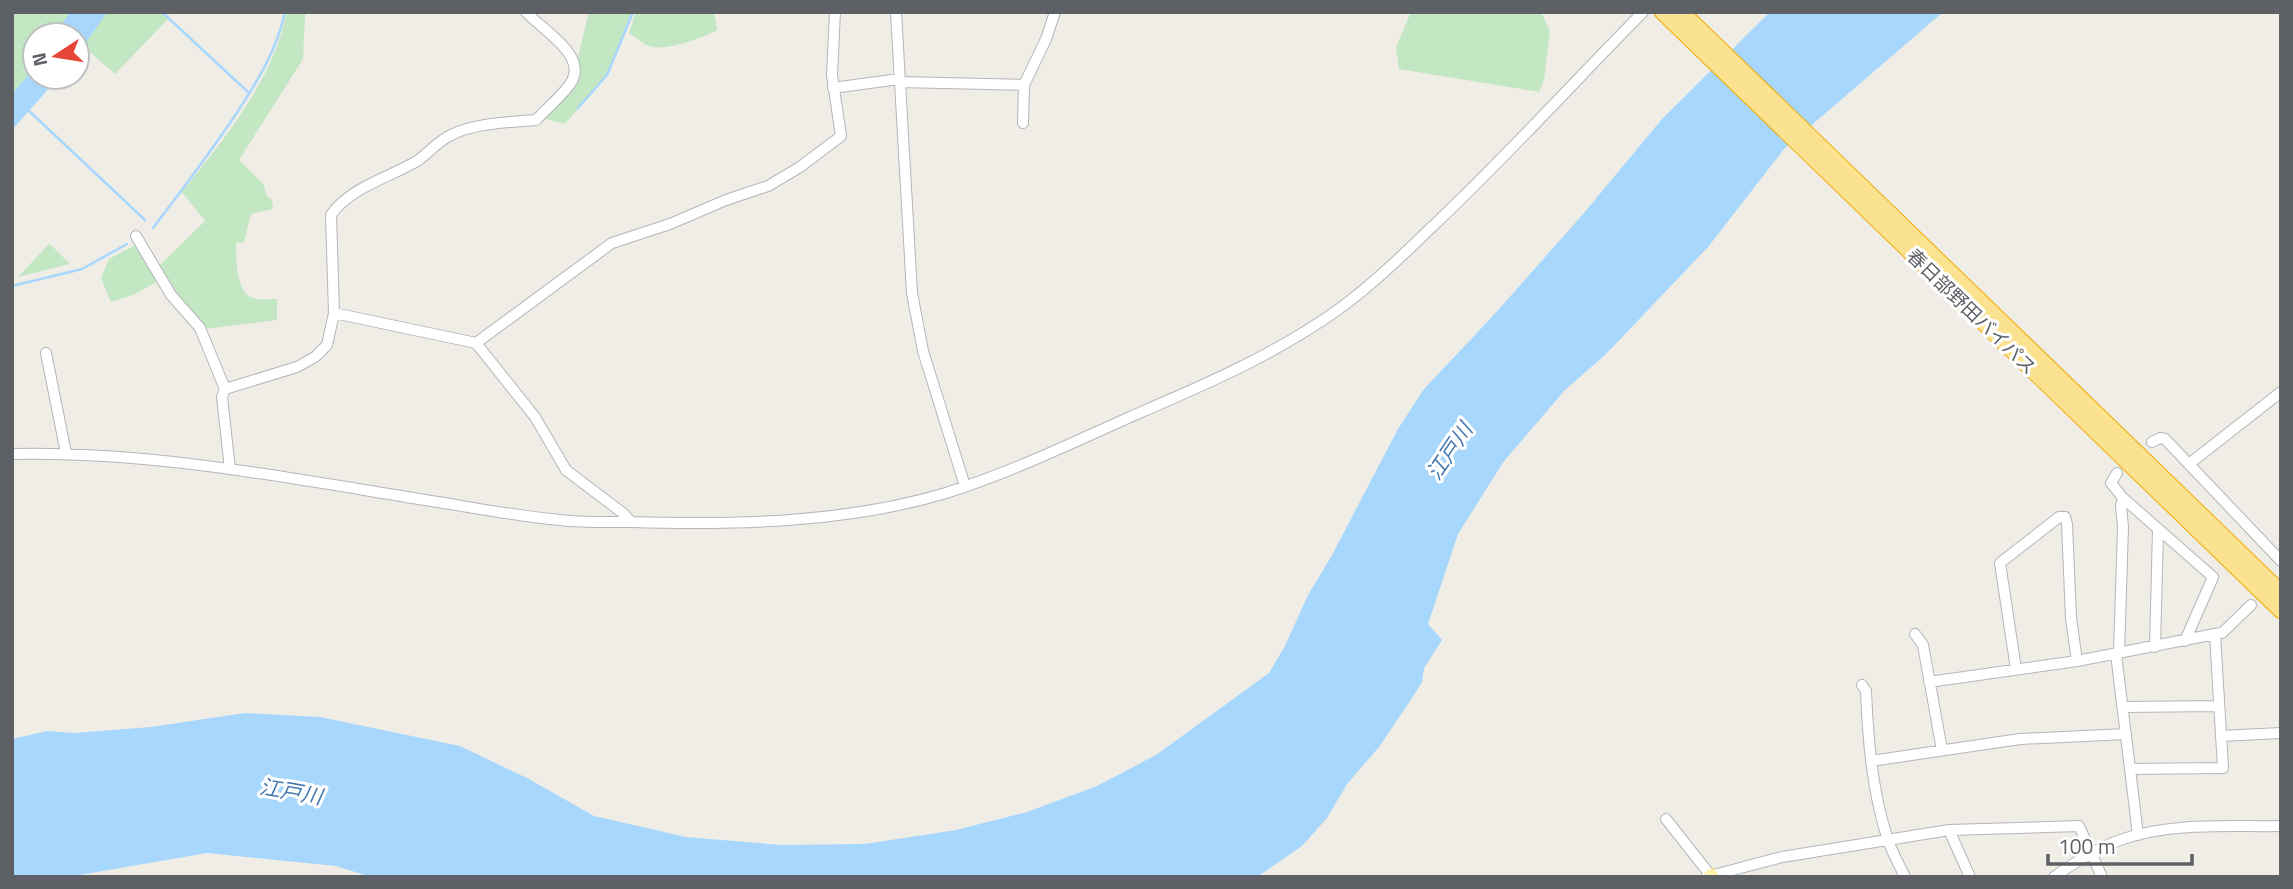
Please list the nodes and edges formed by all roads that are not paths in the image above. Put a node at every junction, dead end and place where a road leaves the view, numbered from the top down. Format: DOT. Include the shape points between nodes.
graph roads {
  1 [pos="526,12"];
  2 [pos="835,12"];
  3 [pos="896,12"];
  4 [pos="1055,12"];
  5 [pos="1643,12"];
  6 [pos="1676,16"];
  7 [pos="900,80"];
  8 [pos="1024,85"];
  9 [pos="833,88"];
  10 [pos="1023,123"];
  11 [pos="136,236"];
  12 [pos="334,313"];
  13 [pos="477,343"];
  14 [pos="46,354"];
  15 [pos="225,389"];
  16 [pos="2281,392"];
  17 [pos="2090,416"];
  18 [pos="2152,443"];
  19 [pos="66,453"];
  20 [pos="12,454"];
  21 [pos="2189,464"];
  22 [pos="230,469"];
  23 [pos="2117,473"];
  24 [pos="965,486"];
  25 [pos="2123,498"];
  26 [pos="631,522"];
  27 [pos="2158,530"];
  28 [pos="2281,561"];
  29 [pos="2281,593"];
  30 [pos="2251,605"];
  31 [pos="2281,610"];
  32 [pos="1915,634"];
  33 [pos="2215,634"];
  34 [pos="2185,641"];
  35 [pos="2155,647"];
  36 [pos="2118,654"];
  37 [pos="2077,661"];
  38 [pos="2016,669"];
  39 [pos="1929,682"];
  40 [pos="1862,685"];
  41 [pos="2219,706"];
  42 [pos="2123,707"];
  43 [pos="2281,733"];
  44 [pos="2126,734"];
  45 [pos="2221,736"];
  46 [pos="1942,750"];
  47 [pos="1871,761"];
  48 [pos="2130,769"];
  49 [pos="1666,820"];
  50 [pos="2281,826"];
  51 [pos="1949,830"];
  52 [pos="2138,835"];
  53 [pos="1887,839"];
  54 [pos="2091,853"];
  55 [pos="1709,876"];
  56 [pos="1905,877"];
  57 [pos="1969,877"];
  58 [pos="2054,877"];
  59 [pos="2102,877"];
  1 -- 12 [label="street" via="568,50 575,61 572,82 536,120 453,134 420,160 335,209 331,215"];
  2 -- 9 [label="street"];
  3 -- 7 [label="street"];
  4 -- 8 [label="street"];
  5 -- 24 [label="street" via="1513,149 1414,244 1318,323 1186,393"];
  6 -- 17 [label="highway, 春日部野田バイパス"];
  7 -- 8 [label="street"];
  7 -- 9 [label="street"];
  7 -- 24 [label="street" via="914,310"];
  8 -- 10 [label="street"];
  9 -- 13 [label="street" via="841,136 800,167 768,186 611,243"];
  11 -- 15 [label="street" via="172,295 200,328"];
  12 -- 13 [label="street"];
  12 -- 15 [label="street" via="327,345 315,357"];
  13 -- 26 [label="street" via="535,418 566,470"];
  14 -- 19 [label="street"];
  15 -- 22 [label="street"];
  16 -- 21 [label="street"];
  17 -- 29 [label="highway, 春日部野田バイパス"];
  17 -- 31 [label="highway, 春日部野田バイパス"];
  18 -- 21 [label="street" via="2165,439"];
  19 -- 20 [label="street"];
  19 -- 22 [label="street"];
  21 -- 28 [label="street"];
  22 -- 26 [label="street" via="555,520"];
  23 -- 25 [label="street" via="2111,483"];
  24 -- 26 [label="street" via="849,514 743,522"];
  25 -- 27 [label="street"];
  25 -- 36 [label="street"];
  27 -- 34 [label="street" via="2213,577"];
  27 -- 35 [label="street"];
  30 -- 33 [label="street"];
  32 -- 39 [label="street" via="1923,645"];
  33 -- 34 [label="street"];
  33 -- 41 [label="street"];
  34 -- 35 [label="street"];
  35 -- 36 [label="street"];
  36 -- 37 [label="street"];
  36 -- 42 [label="street"];
  37 -- 38 [label="street"];
  37 -- 38 [label="street" via="2067,524 2065,517 2059,517 2000,563"];
  38 -- 39 [label="street"];
  39 -- 46 [label="street"];
  40 -- 47 [label="street"];
  41 -- 42 [label="street"];
  41 -- 45 [label="street"];
  42 -- 44 [label="street"];
  43 -- 45 [label="street"];
  44 -- 46 [label="street" via="2020,739"];
  44 -- 48 [label="street"];
  45 -- 48 [label="street" via="2223,768"];
  46 -- 47 [label="street"];
  47 -- 53 [label="street"];
  48 -- 52 [label="street"];
  49 -- 55 [label="street"];
  50 -- 52 [label="street" via="2172,829"];
  51 -- 53 [label="street"];
  51 -- 54 [label="street" via="2079,826"];
  51 -- 57 [label="street"];
  52 -- 54 [label="street"];
  53 -- 55 [label="street" via="1782,857"];
  53 -- 56 [label="street"];
  54 -- 58 [label="street"];
  54 -- 59 [label="street"];
}
